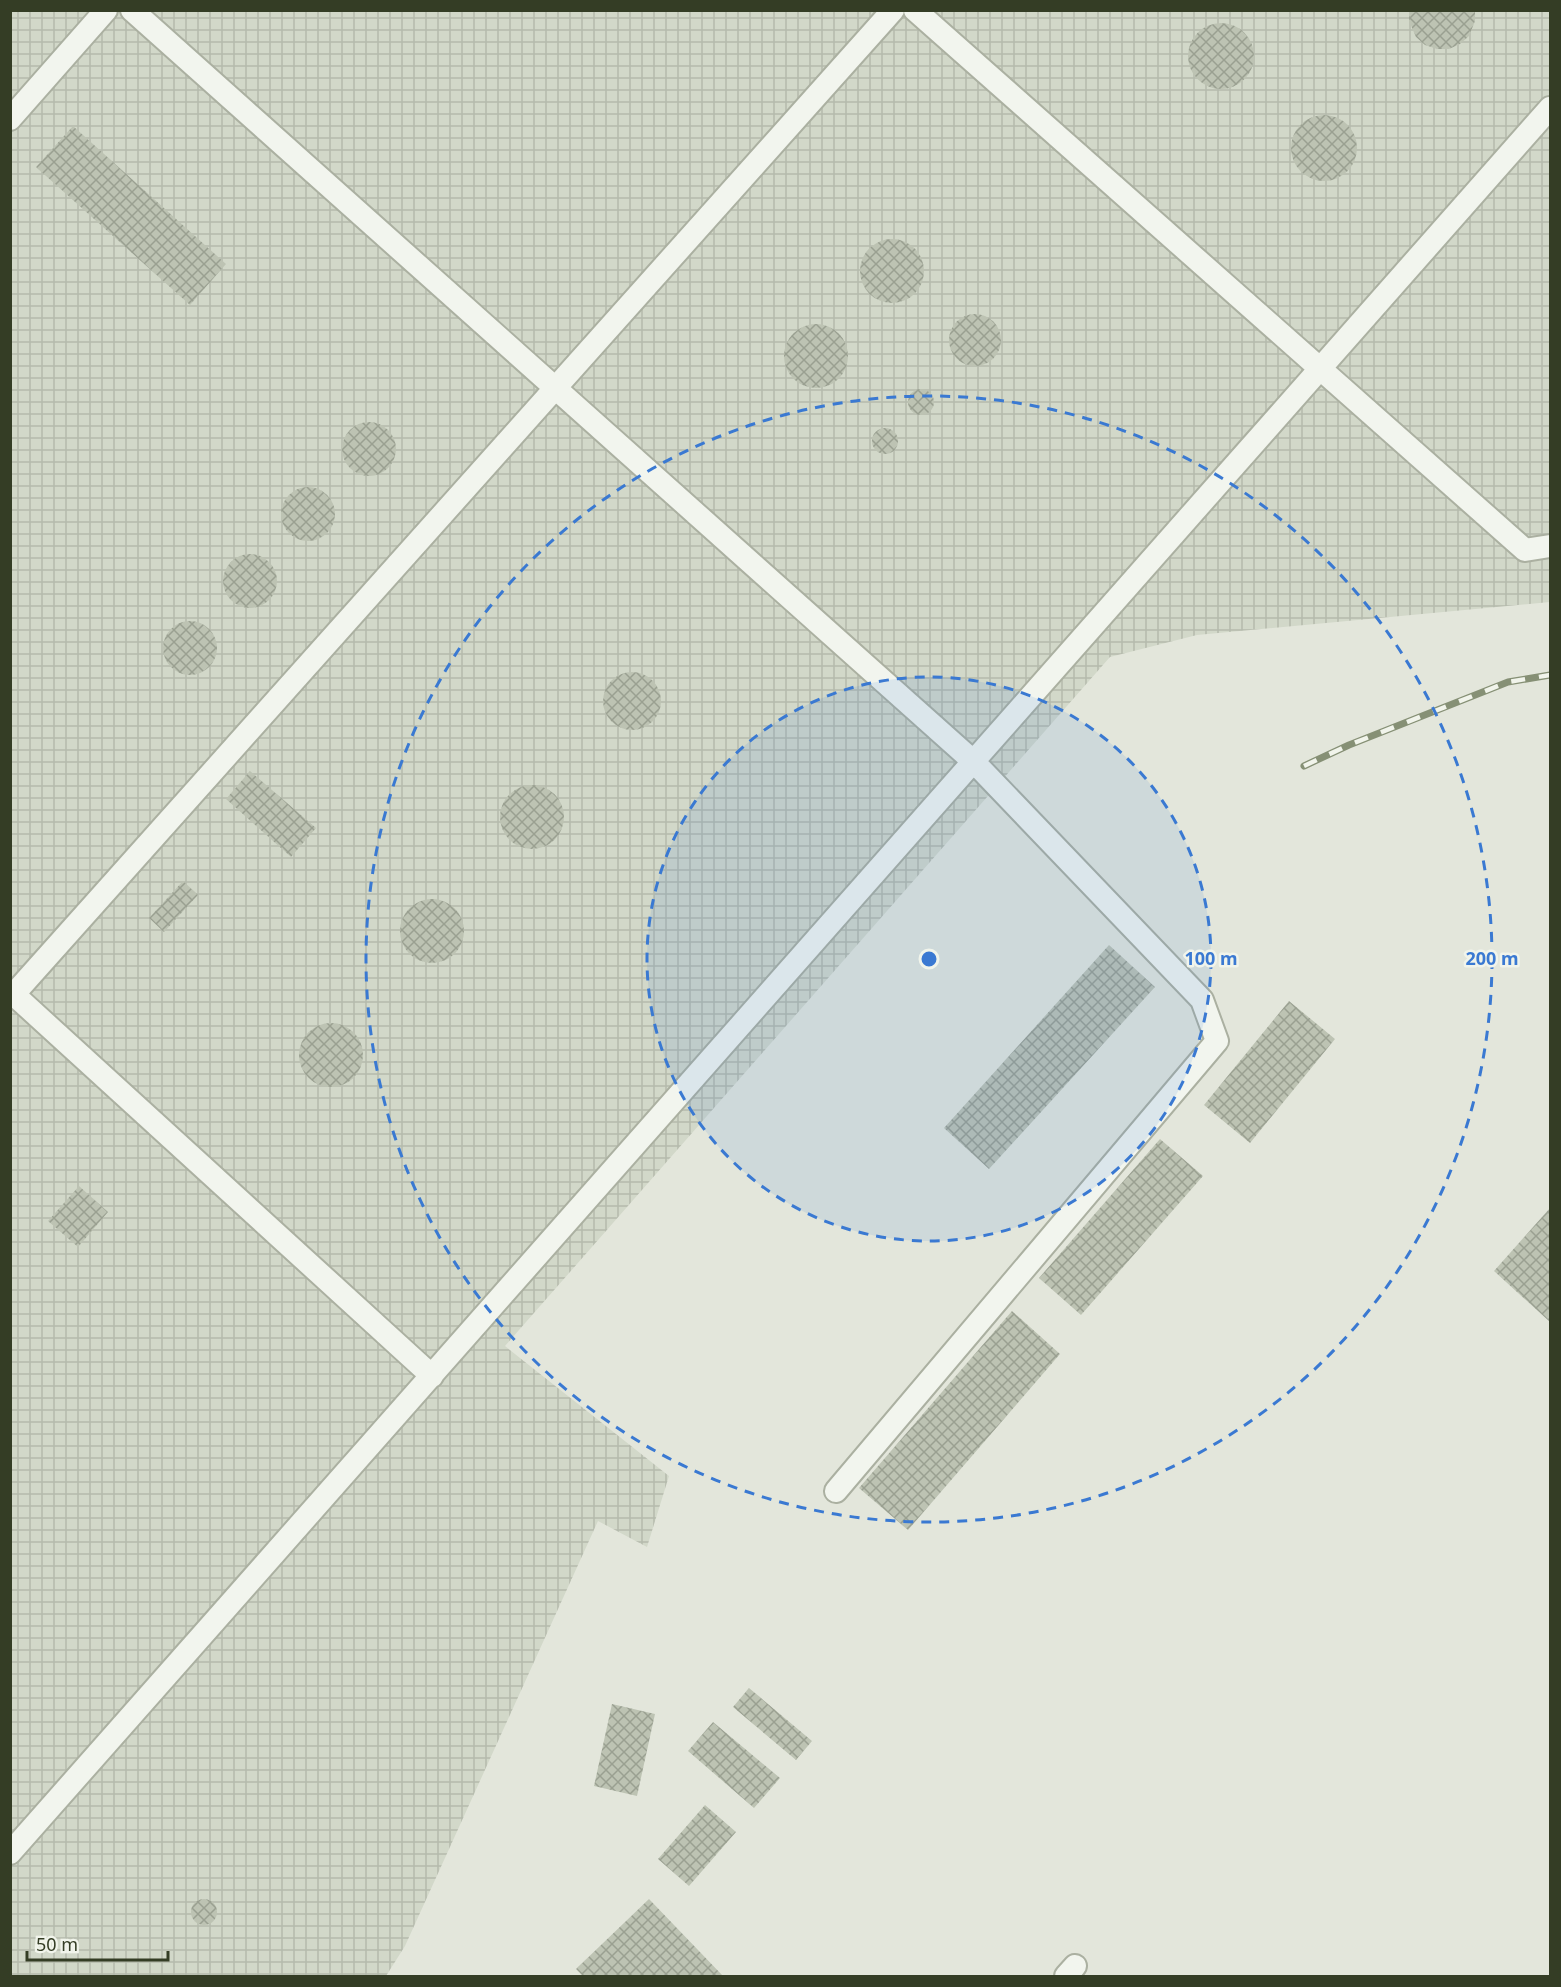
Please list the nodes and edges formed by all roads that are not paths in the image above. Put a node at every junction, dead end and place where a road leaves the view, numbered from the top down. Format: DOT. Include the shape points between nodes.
graph roads {
  1 [pos="106,10"];
  2 [pos="132,10"];
  3 [pos="894,10"];
  4 [pos="915,10"];
  5 [pos="1551,108"];
  6 [pos="10,119"];
  7 [pos="1320,369"];
  8 [pos="555,389"];
  9 [pos="1551,546"];
  10 [pos="974,762"];
  11 [pos="12,993"];
  12 [pos="432,1376"];
  13 [pos="836,1491"];
  14 [pos="10,1853"];
  1 -- 6 [label="lane"];
  2 -- 8 [label="lane"];
  3 -- 8 [label="lane"];
  4 -- 7 [label="lane"];
  5 -- 7 [label="lane"];
  7 -- 9 [label="lane" via="1525,550"];
  7 -- 10 [label="lane"];
  8 -- 10 [label="lane"];
  8 -- 11 [label="lane"];
  10 -- 12 [label="lane"];
  10 -- 13 [label="lane" via="1202,1000 1216,1041"];
  11 -- 12 [label="lane"];
  12 -- 14 [label="lane"];
}
